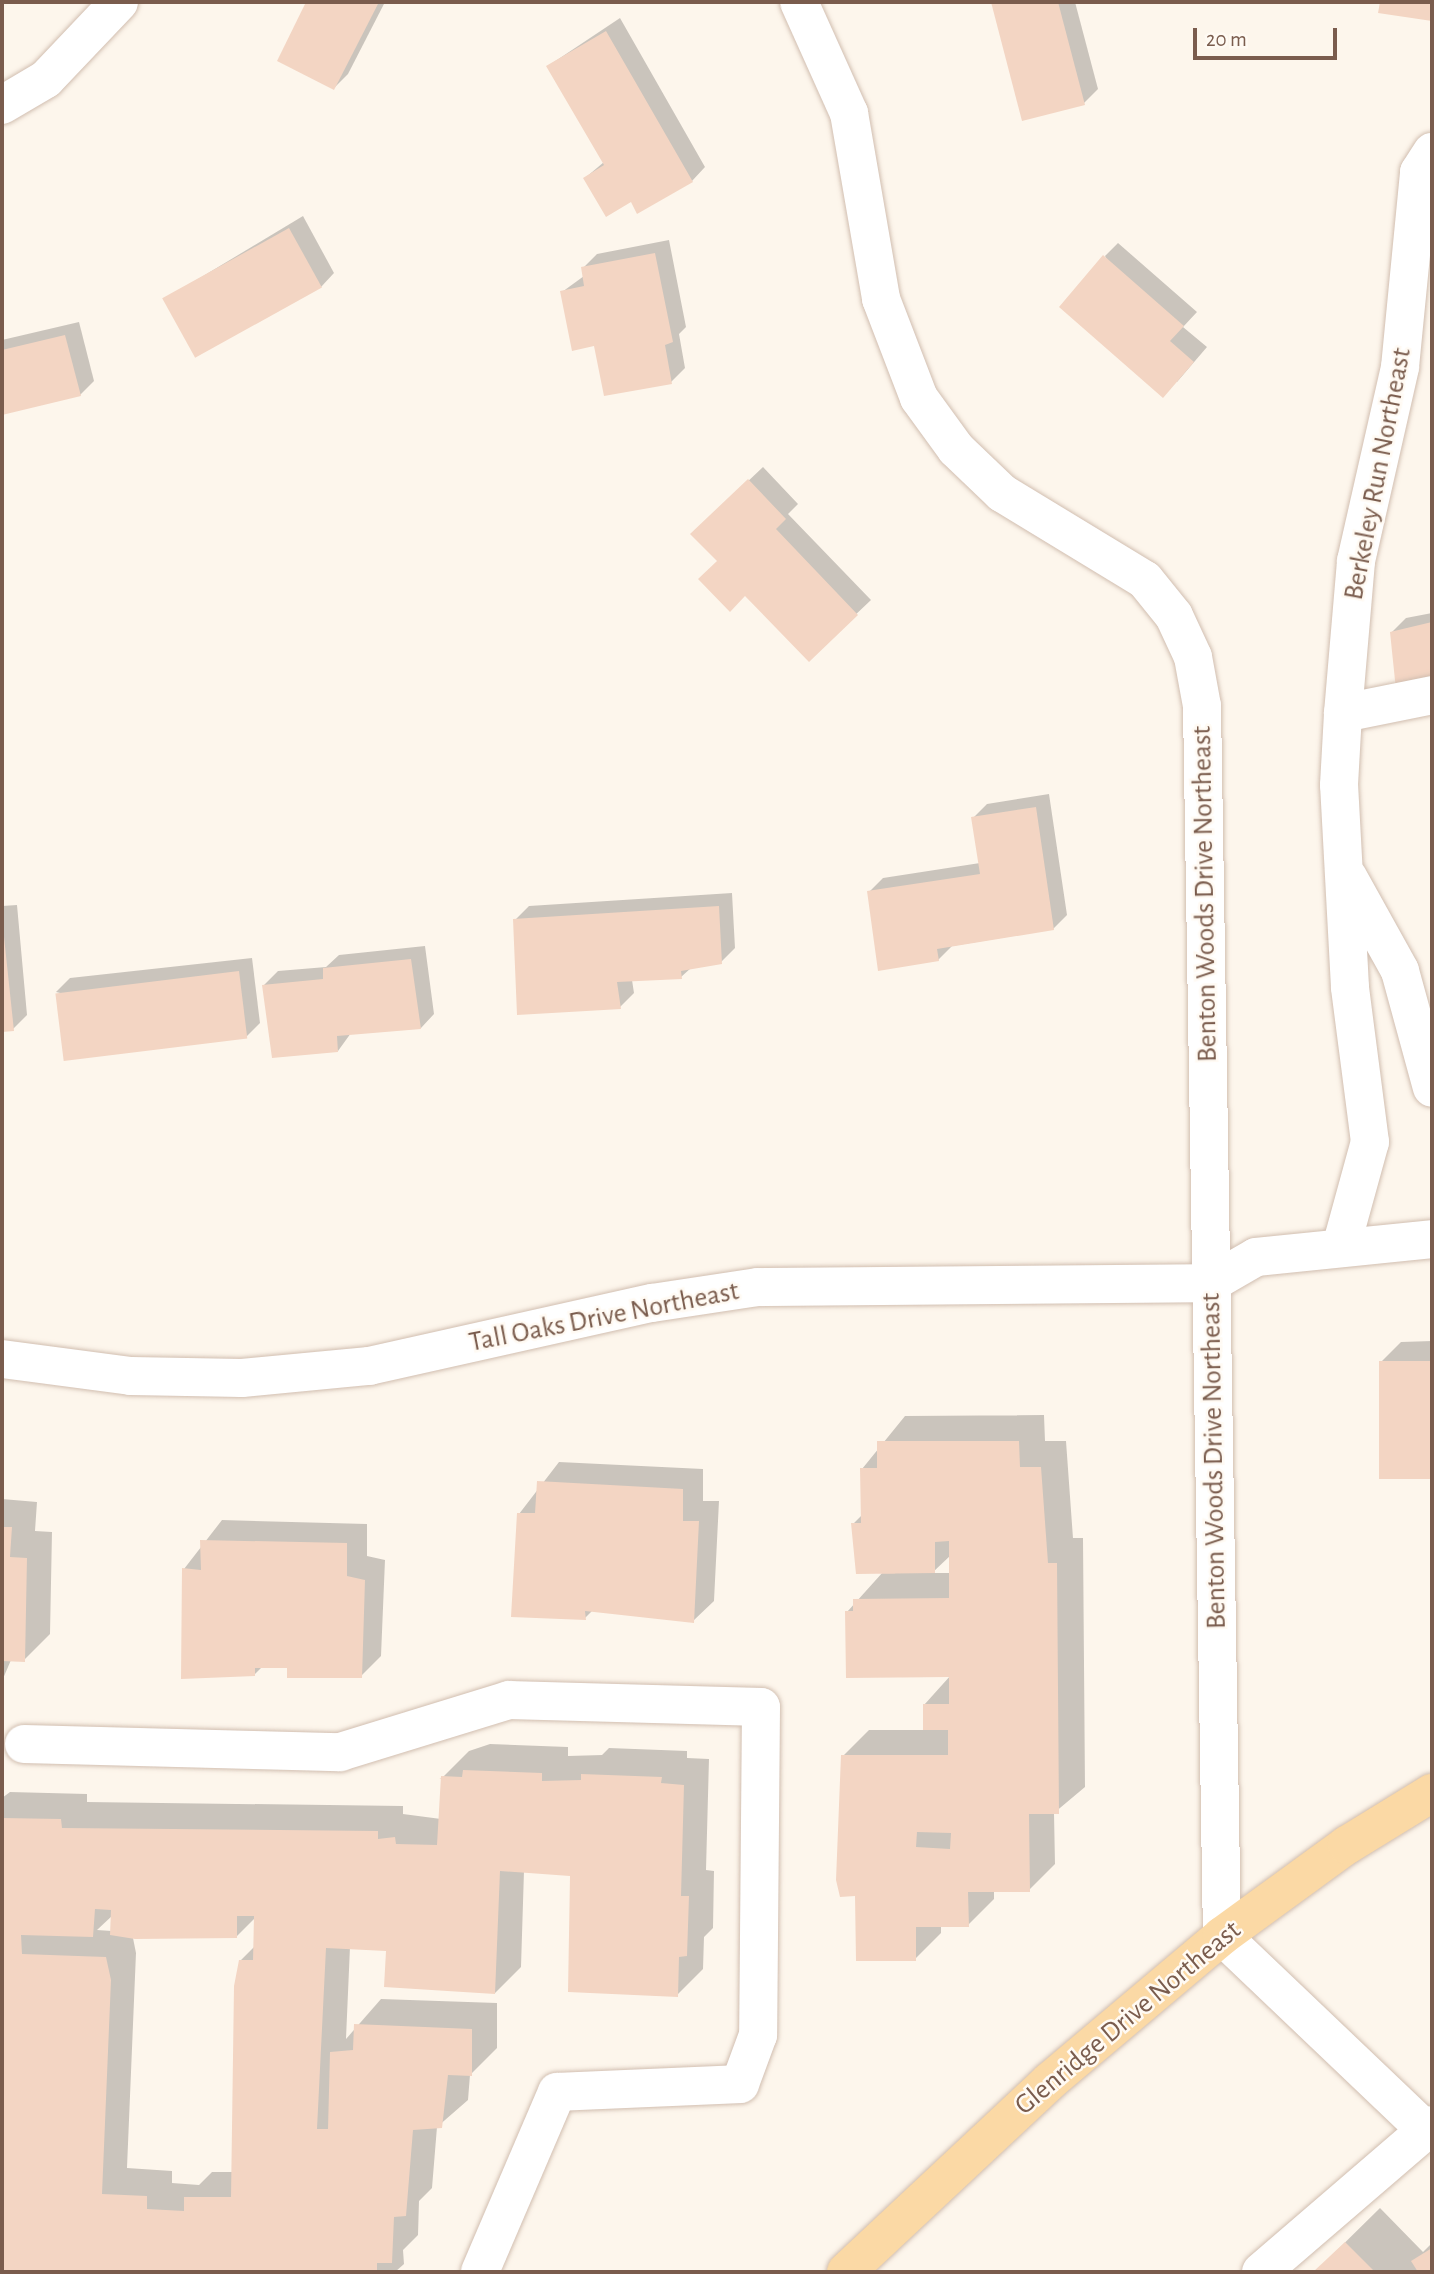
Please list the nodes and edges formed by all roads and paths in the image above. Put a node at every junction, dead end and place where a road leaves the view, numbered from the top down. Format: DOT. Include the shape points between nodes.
graph roads {
  1 [pos="118,2"];
  2 [pos="799,2"];
  3 [pos="2,105"];
  4 [pos="1432,152"];
  5 [pos="1419,324"];
  6 [pos="1432,695"];
  7 [pos="1343,713"];
  8 [pos="1343,869"];
  9 [pos="1432,1088"];
  10 [pos="1432,1239"];
  11 [pos="1341,1247"];
  12 [pos="1211,1283"];
  13 [pos="2,1359"];
  14 [pos="24,1744"];
  15 [pos="1432,1793"];
  16 [pos="1222,1936"];
  17 [pos="1430,2128"];
  18 [pos="480,2272"];
  19 [pos="846,2272"];
  20 [pos="1261,2272"];
  1 -- 3 [label="street" via="46,79"];
  2 -- 12 [label="street, Benton Woods Drive Northeast" via="849,113 881,299 919,398 956,449 1002,493 1144,580 1174,616 1193,657 1202,706"];
  4 -- 5 [label="street, Berkeley Run Northeast" via="1419,172"];
  5 -- 7 [label="street, Berkeley Run Northeast" via="1356,561"];
  6 -- 7 [label="street"];
  7 -- 8 [label="street, Berkeley Run Northeast"];
  8 -- 9 [label="street, Berkeley Run Northeast" via="1400,971"];
  8 -- 11 [label="street, Berkeley Run Northeast" via="1370,1142"];
  10 -- 11 [label="street"];
  11 -- 12 [label="street" via="1256,1257"];
  12 -- 13 [label="street, Tall Oaks Drive Northeast" via="758,1287 652,1303 369,1366 242,1378 131,1376"];
  12 -- 16 [label="street, Benton Woods Drive Northeast"];
  14 -- 18 [label="street" via="340,1752 509,1700 761,1707 758,2035 740,2084 557,2092"];
  15 -- 16 [label="main road, Glenridge Drive Northeast" via="1347,1845"];
  16 -- 17 [label="street"];
  16 -- 19 [label="main road, Glenridge Drive Northeast" via="1049,2081"];
  17 -- 20 [label="street"];
}
